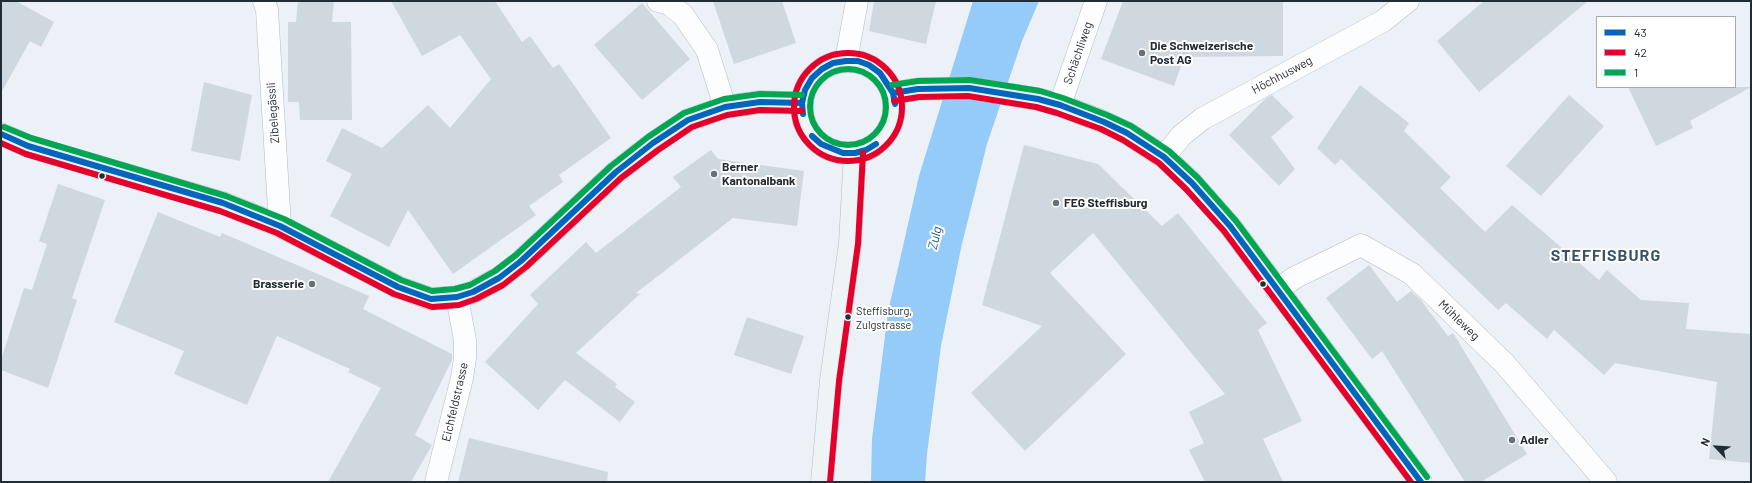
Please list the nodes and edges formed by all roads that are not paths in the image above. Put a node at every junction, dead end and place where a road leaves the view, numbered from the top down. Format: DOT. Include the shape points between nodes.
graph roads {
  1 [pos="264,1"];
  2 [pos="658,1"];
  3 [pos="857,1"];
  4 [pos="1096,1"];
  5 [pos="1408,1"];
  6 [pos="846,61"];
  7 [pos="893,93"];
  8 [pos="802,102"];
  9 [pos="1060,105"];
  10 [pos="725,107"];
  11 [pos="1,134"];
  12 [pos="855,153"];
  13 [pos="1164,157"];
  14 [pos="280,226"];
  15 [pos="1277,290"];
  16 [pos="457,297"];
  17 [pos="436,482"];
  18 [pos="822,482"];
  19 [pos="1421,482"];
  20 [pos="1606,482"];
  1 -- 14 [label="street, Zibelegässli" via="267,10"];
  2 -- 10 [label="street" via="669,4 683,15 707,50"];
  3 -- 6 [label="street"];
  4 -- 9 [label="street, Schächliweg"];
  5 -- 13 [label="street, Höchhusweg" via="1383,21 1202,119 1181,136"];
  6 -- 7 [label="main road" via="869,65 887,82"];
  6 -- 8 [label="main road" via="833,63 812,78"];
  7 -- 9 [label="main road" via="940,88 988,90"];
  7 -- 12 [label="main road" via="894,116 891,127 876,144"];
  8 -- 10 [label="main road" via="760,102"];
  8 -- 12 [label="main road" via="806,126 812,136 832,150"];
  9 -- 13 [label="main road" via="1127,133"];
  10 -- 16 [label="main road" via="688,120 659,138 616,172 521,261 499,278 473,292"];
  11 -- 14 [label="main road" via="28,146 223,203"];
  12 -- 18 [label="main road" via="850,243 831,380"];
  13 -- 15 [label="main road" via="1192,183 1230,226"];
  14 -- 16 [label="main road" via="417,295 431,299"];
  15 -- 19 [label="main road"];
  15 -- 20 [label="street, Mühleweg" via="1294,278 1362,245 1412,274 1504,363"];
  16 -- 17 [label="street, Eichfeldstrasse" via="465,340 465,358"];
}
